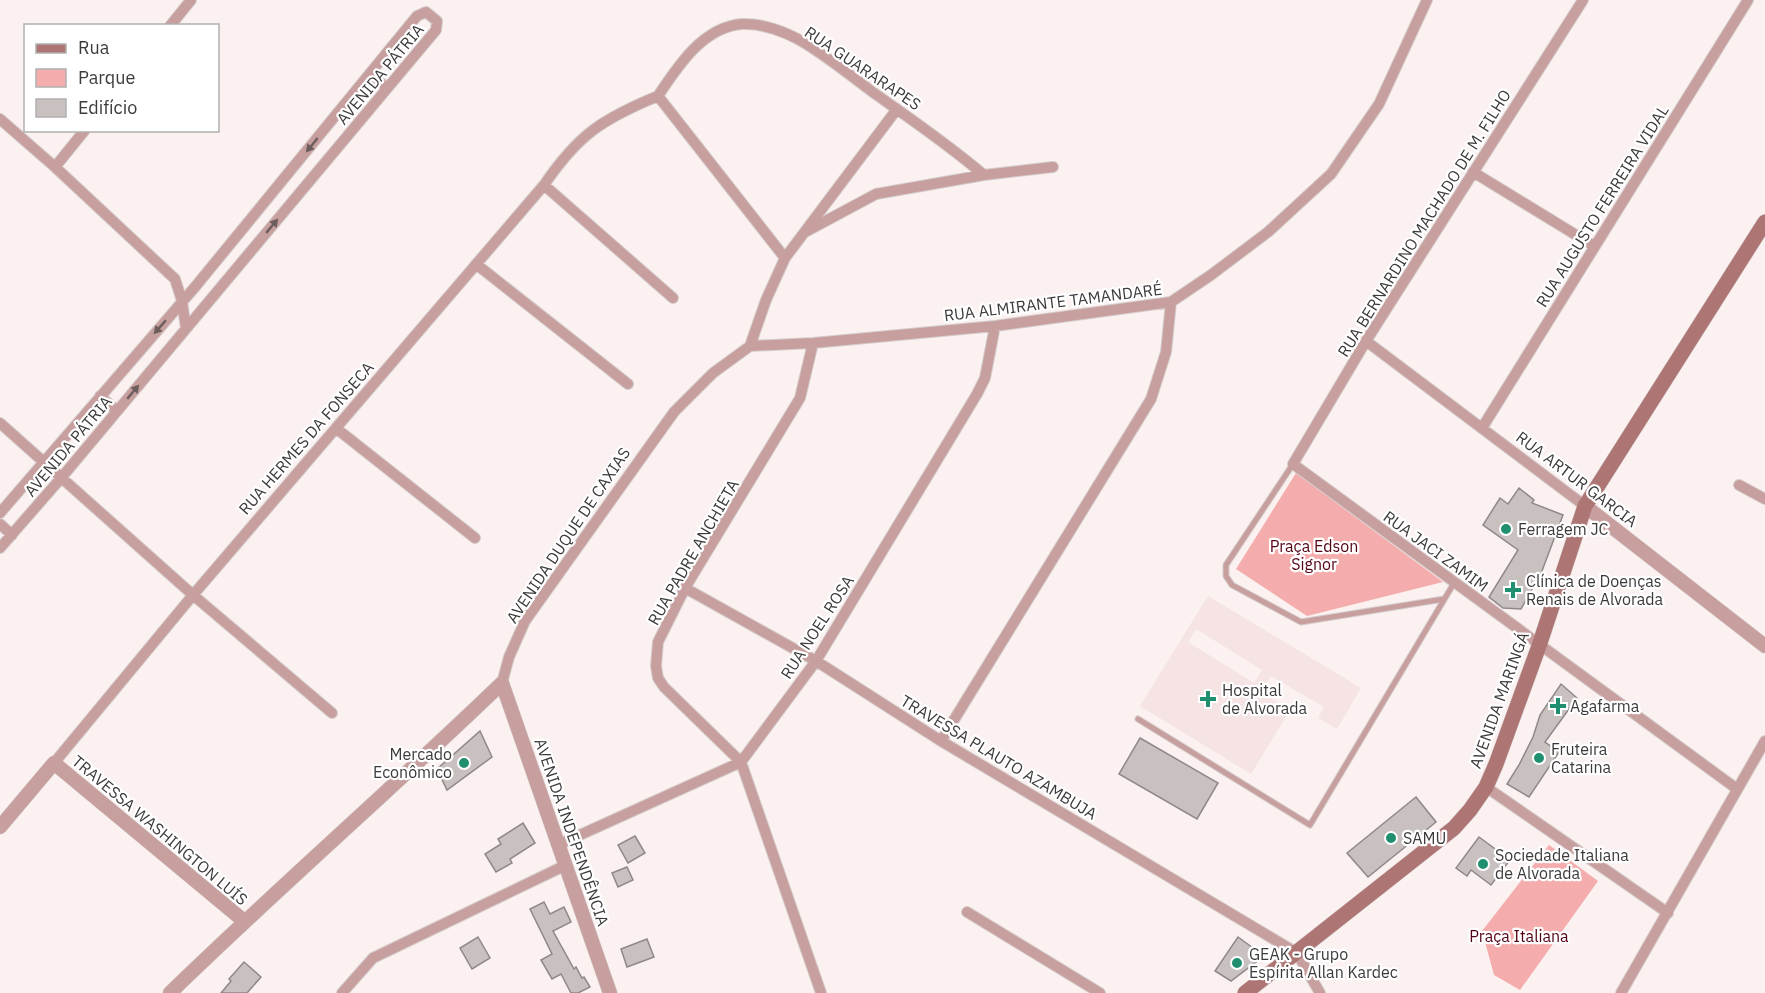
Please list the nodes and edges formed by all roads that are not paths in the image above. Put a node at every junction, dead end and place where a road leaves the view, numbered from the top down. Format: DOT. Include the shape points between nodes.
graph roads {
  1 [pos="191,0"];
  2 [pos="1427,0"];
  3 [pos="1583,0"];
  4 [pos="1748,0"];
  5 [pos="172,24"];
  6 [pos="370,74"];
  7 [pos="387,88"];
  8 [pos="658,96"];
  9 [pos="897,109"];
  10 [pos="0,119"];
  11 [pos="83,132"];
  12 [pos="55,167"];
  13 [pos="1053,167"];
  14 [pos="1473,172"];
  15 [pos="984,175"];
  16 [pos="544,185"];
  17 [pos="1765,222"];
  18 [pos="804,233"];
  19 [pos="234,240"];
  20 [pos="1594,246"];
  21 [pos="249,254"];
  22 [pos="786,258"];
  23 [pos="476,264"];
  24 [pos="673,298"];
  25 [pos="182,301"];
  26 [pos="1171,302"];
  27 [pos="995,326"];
  28 [pos="186,329"];
  29 [pos="1366,341"];
  30 [pos="813,343"];
  31 [pos="750,346"];
  32 [pos="628,384"];
  33 [pos="100,396"];
  34 [pos="117,411"];
  35 [pos="0,423"];
  36 [pos="1482,428"];
  37 [pos="337,429"];
  38 [pos="44,461"];
  39 [pos="1293,464"];
  40 [pos="62,477"];
  41 [pos="1739,485"];
  42 [pos="1765,499"];
  43 [pos="1585,506"];
  44 [pos="0,513"];
  45 [pos="0,524"];
  46 [pos="12,535"];
  47 [pos="475,538"];
  48 [pos="0,548"];
  49 [pos="1454,583"];
  50 [pos="685,588"];
  51 [pos="193,595"];
  52 [pos="1444,599"];
  53 [pos="1539,646"];
  54 [pos="1765,646"];
  55 [pos="816,661"];
  56 [pos="502,683"];
  57 [pos="332,713"];
  58 [pos="1138,719"];
  59 [pos="941,741"];
  60 [pos="1765,741"];
  61 [pos="741,762"];
  62 [pos="54,763"];
  63 [pos="1486,786"];
  64 [pos="1737,789"];
  65 [pos="0,827"];
  66 [pos="560,844"];
  67 [pos="566,865"];
  68 [pos="967,912"];
  69 [pos="1668,914"];
  70 [pos="243,921"];
  71 [pos="1297,953"];
  72 [pos="170,993"];
  73 [pos="342,993"];
  74 [pos="610,993"];
  75 [pos="821,993"];
  76 [pos="1100,993"];
  77 [pos="1245,993"];
  78 [pos="1320,993"];
  79 [pos="1621,993"];
  1 -- 5 [label="street"];
  2 -- 26 [label="street, RUA ALMIRANTE TAMANDARÉ" via="1379,104 1331,174 1268,232"];
  3 -- 14 [label="street, RUA BERNARDINO MACHADO DE M. FILHO"];
  4 -- 20 [label="street, RUA AUGUSTO FERREIRA VIDAL"];
  6 -- 7 [label="street"];
  6 -- 7 [label="street, AVENIDA PÁTRIA" via="417,16 426,12 433,16 436,30"];
  6 -- 19 [label="street, AVENIDA PÁTRIA, one-way"];
  21 -- 7 [label="street, AVENIDA PÁTRIA, one-way"];
  8 -- 9 [label="street, RUA GUARARAPES" via="678,67 717,31 741,24 764,25 802,41"];
  8 -- 16 [label="street, RUA HERMES DA FONSECA" via="599,124 564,156"];
  8 -- 22 [label="street"];
  9 -- 15 [label="street, RUA GUARARAPES"];
  9 -- 18 [label="street"];
  10 -- 12 [label="street"];
  11 -- 12 [label="street"];
  12 -- 25 [label="street" via="165,268 175,279"];
  13 -- 15 [label="street"];
  14 -- 20 [label="street"];
  14 -- 29 [label="street, RUA BERNARDINO MACHADO DE M. FILHO"];
  15 -- 18 [label="street" via="876,194"];
  16 -- 23 [label="street, RUA HERMES DA FONSECA"];
  16 -- 24 [label="street"];
  17 -- 43 [label="main road, AVENIDA MARINGÁ"];
  18 -- 22 [label="street"];
  19 -- 21 [label="street"];
  19 -- 25 [label="street, AVENIDA PÁTRIA"];
  20 -- 36 [label="street, RUA AUGUSTO FERREIRA VIDAL"];
  21 -- 28 [label="street, AVENIDA PÁTRIA"];
  22 -- 31 [label="street"];
  23 -- 32 [label="street"];
  23 -- 37 [label="street, RUA HERMES DA FONSECA"];
  25 -- 28 [label="street"];
  25 -- 33 [label="street, AVENIDA PÁTRIA, one-way"];
  26 -- 27 [label="street, RUA ALMIRANTE TAMANDARÉ"];
  26 -- 59 [label="street" via="1166,351 1151,399"];
  27 -- 30 [label="street, RUA ALMIRANTE TAMANDARÉ"];
  27 -- 55 [label="street, RUA NOEL ROSA" via="985,378 977,394"];
  34 -- 28 [label="street, AVENIDA PÁTRIA, one-way"];
  29 -- 36 [label="street, RUA ARTUR GARCIA"];
  29 -- 39 [label="street, RUA BERNARDINO MACHADO DE M. FILHO"];
  30 -- 31 [label="street, RUA ALMIRANTE TAMANDARÉ"];
  30 -- 50 [label="street, RUA PADRE ANCHIETA" via="800,398"];
  31 -- 56 [label="street, AVENIDA DUQUE DE CAXIAS" via="713,373 674,412 525,621"];
  33 -- 34 [label="street"];
  33 -- 38 [label="street, AVENIDA PÁTRIA"];
  34 -- 40 [label="street, AVENIDA PÁTRIA"];
  35 -- 38 [label="street"];
  36 -- 43 [label="street, RUA ARTUR GARCIA"];
  37 -- 47 [label="street"];
  37 -- 51 [label="street, RUA HERMES DA FONSECA"];
  38 -- 40 [label="street"];
  38 -- 44 [label="street, AVENIDA PÁTRIA"];
  39 -- 49 [label="street, RUA JACI ZAMIM"];
  39 -- 52 [label="lane" via="1226,565 1226,576 1232,585 1301,622"];
  40 -- 46 [label="street, AVENIDA PÁTRIA"];
  40 -- 51 [label="street"];
  41 -- 42 [label="street"];
  43 -- 53 [label="main road, AVENIDA MARINGÁ"];
  43 -- 54 [label="street, RUA ARTUR GARCIA"];
  45 -- 46 [label="street"];
  46 -- 48 [label="street, AVENIDA PÁTRIA"];
  49 -- 52 [label="lane"];
  49 -- 53 [label="street, RUA JACI ZAMIM"];
  50 -- 55 [label="street, TRAVESSA PLAUTO AZAMBUJA"];
  50 -- 61 [label="street, RUA PADRE ANCHIETA" via="658,642 658,678"];
  51 -- 57 [label="street"];
  51 -- 62 [label="street, RUA HERMES DA FONSECA"];
  52 -- 58 [label="lane" via="1310,825"];
  53 -- 63 [label="main road, AVENIDA MARINGÁ"];
  53 -- 64 [label="street, RUA JACI ZAMIM"];
  55 -- 59 [label="street, TRAVESSA PLAUTO AZAMBUJA"];
  55 -- 61 [label="street, RUA NOEL ROSA"];
  56 -- 66 [label="street, AVENIDA INDEPENDÊNCIA"];
  56 -- 70 [label="street"];
  59 -- 71 [label="street, TRAVESSA PLAUTO AZAMBUJA"];
  60 -- 64 [label="street"];
  61 -- 66 [label="street, RUA NOEL ROSA"];
  61 -- 75 [label="street, RUA PADRE ANCHIETA"];
  62 -- 65 [label="street, RUA HERMES DA FONSECA"];
  62 -- 70 [label="street, TRAVESSA WASHINGTON LUÍS"];
  63 -- 69 [label="street"];
  63 -- 71 [label="main road, AVENIDA MARINGÁ" via="1454,828"];
  64 -- 69 [label="street"];
  66 -- 67 [label="street, AVENIDA INDEPENDÊNCIA"];
  67 -- 73 [label="street" via="373,958"];
  67 -- 74 [label="street, AVENIDA INDEPENDÊNCIA"];
  68 -- 76 [label="street"];
  69 -- 79 [label="street"];
  70 -- 72 [label="street"];
  71 -- 77 [label="main road, AVENIDA MARINGÁ"];
  71 -- 78 [label="street"];
}
